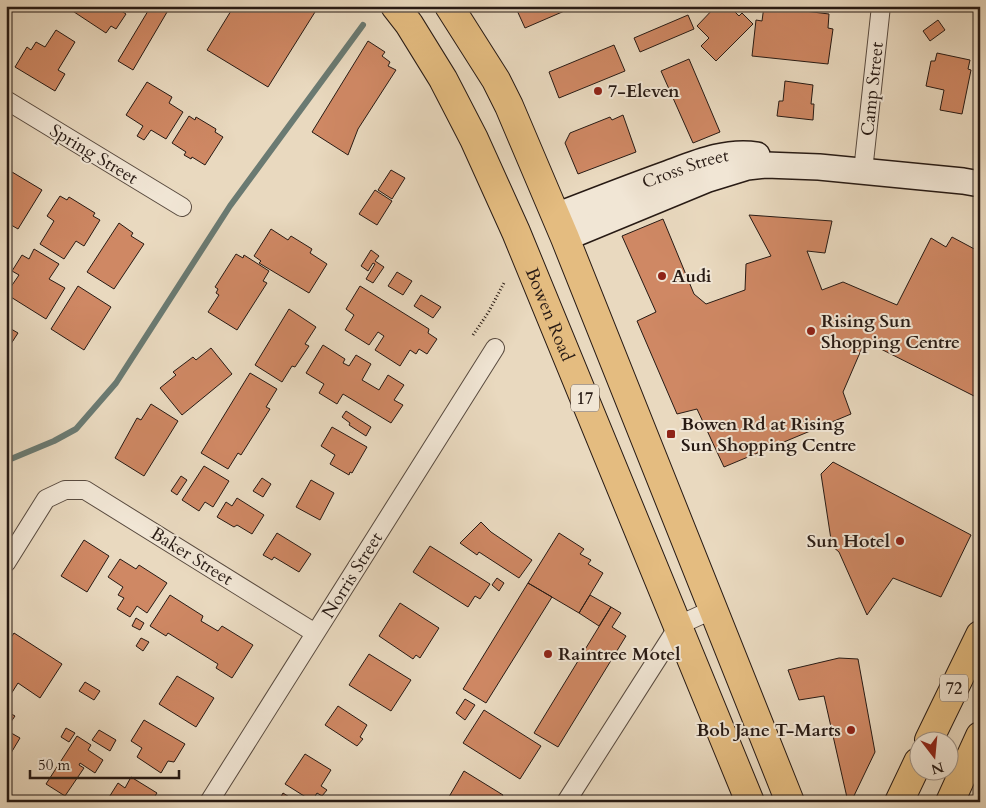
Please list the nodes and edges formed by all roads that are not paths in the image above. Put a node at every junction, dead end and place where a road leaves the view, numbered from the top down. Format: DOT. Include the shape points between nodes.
graph roads {
  1 [pos="394,6"];
  2 [pos="449,6"];
  3 [pos="881,6"];
  4 [pos="6,100"];
  5 [pos="864,171"];
  6 [pos="980,184"];
  7 [pos="182,207"];
  8 [pos="561,227"];
  9 [pos="521,243"];
  10 [pos="495,348"];
  11 [pos="6,563"];
  12 [pos="714,609"];
  13 [pos="679,625"];
  14 [pos="315,633"];
  15 [pos="980,635"];
  16 [pos="934,730"];
  17 [pos="980,736"];
  18 [pos="909,780"];
  19 [pos="791,796"];
  20 [pos="209,802"];
  21 [pos="566,802"];
  22 [pos="750,802"];
  23 [pos="899,802"];
  24 [pos="950,802"];
  1 -- 9 [label="main road, Bowen Road / 17" via="428,52 451,92"];
  2 -- 8 [label="main road, 17" via="496,80"];
  3 -- 5 [label="street, Camp Street"];
  4 -- 7 [label="street, Spring Street"];
  5 -- 6 [label="main road, Cross Street"];
  5 -- 8 [label="main road, Cross Street" via="766,165 739,169"];
  8 -- 9 [label="main road"];
  8 -- 12 [label="main road, 17"];
  9 -- 13 [label="main road, Bowen Road / 17"];
  10 -- 14 [label="street, Norris Street"];
  11 -- 14 [label="street, Baker Street" via="46,499 65,490 85,490"];
  12 -- 13 [label="street"];
  12 -- 19 [label="main road, 17"];
  13 -- 21 [label="street"];
  13 -- 22 [label="main road, Bowen Road / 17"];
  14 -- 20 [label="street, Norris Street"];
  15 -- 16 [label="main road, 72"];
  17 -- 24 [label="main road"];
  18 -- 23 [label="main road"];
}
